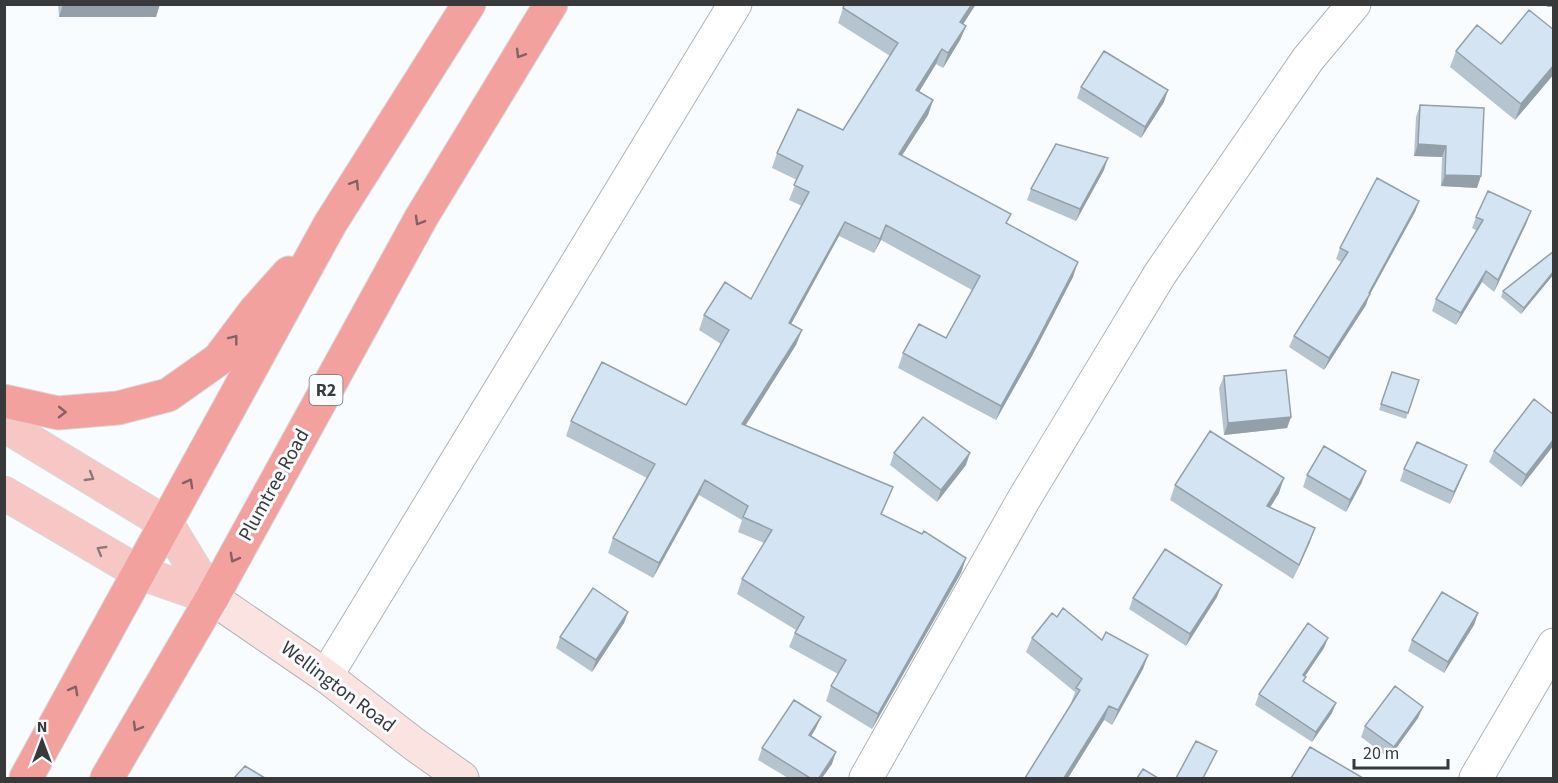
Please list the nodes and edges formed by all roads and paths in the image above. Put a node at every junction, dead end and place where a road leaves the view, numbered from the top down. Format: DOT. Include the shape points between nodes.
graph roads {
  1 [pos="469,4"];
  2 [pos="551,4"];
  3 [pos="735,4"];
  4 [pos="1354,4"];
  5 [pos="330,224"];
  6 [pos="4,401"];
  7 [pos="4,425"];
  8 [pos="4,493"];
  9 [pos="167,524"];
  10 [pos="138,572"];
  11 [pos="212,598"];
  12 [pos="1554,645"];
  13 [pos="326,676"];
  14 [pos="26,778"];
  15 [pos="107,778"];
  16 [pos="462,778"];
  17 [pos="866,778"];
  18 [pos="1476,778"];
  5 -- 1 [label="highway, one-way"];
  2 -- 11 [label="highway, Plumtree Road / R2, one-way" via="421,218"];
  3 -- 13 [label="street"];
  4 -- 17 [label="street" via="1308,59 1160,274 1018,509"];
  6 -- 5 [label="highway, one-way" via="58,413 118,408 168,395 219,359"];
  9 -- 5 [label="highway, one-way"];
  7 -- 9 [label="main road, one-way"];
  10 -- 8 [label="main road, one-way"];
  9 -- 10 [label="highway"];
  9 -- 11 [label="main road"];
  10 -- 11 [label="main road"];
  14 -- 10 [label="highway, one-way"];
  11 -- 13 [label="main road, Wellington Road"];
  11 -- 15 [label="highway, Plumtree Road / R2, one-way"];
  12 -- 18 [label="street"];
  13 -- 16 [label="main road, Wellington Road"];
}
